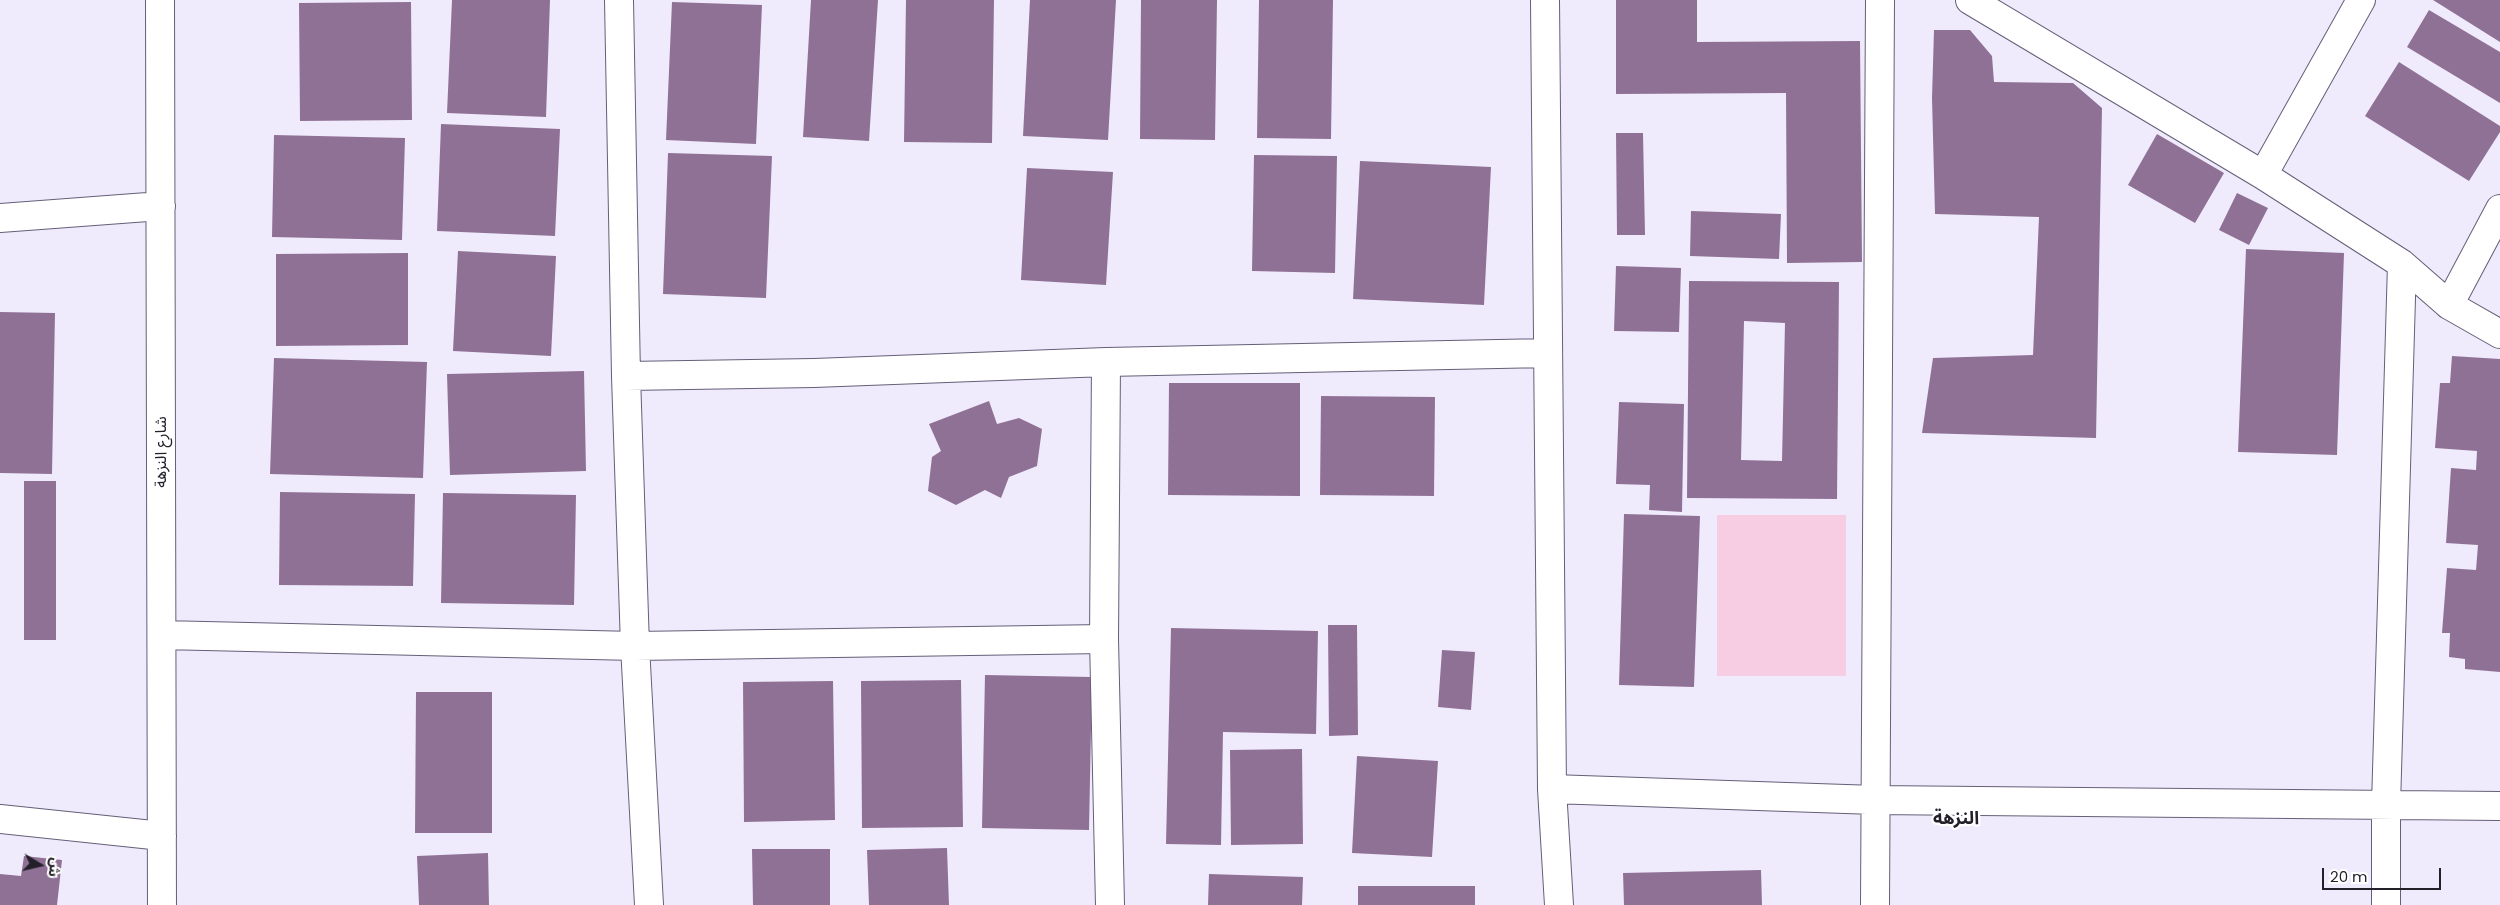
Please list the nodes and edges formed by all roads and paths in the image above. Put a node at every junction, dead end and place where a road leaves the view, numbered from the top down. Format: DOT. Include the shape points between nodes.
graph roads {
  1 [pos="160,0"];
  2 [pos="619,0"];
  3 [pos="1545,0"];
  4 [pos="1880,0"];
  5 [pos="1970,0"];
  6 [pos="2361,0"];
  7 [pos="2263,175"];
  8 [pos="161,206"];
  9 [pos="2500,209"];
  10 [pos="0,218"];
  11 [pos="2402,264"];
  12 [pos="2449,305"];
  13 [pos="2500,334"];
  14 [pos="1547,353"];
  15 [pos="1106,362"];
  16 [pos="626,376"];
  17 [pos="162,635"];
  18 [pos="1104,639"];
  19 [pos="635,646"];
  20 [pos="1552,789"];
  21 [pos="1875,800"];
  22 [pos="2386,805"];
  23 [pos="2500,806"];
  24 [pos="0,819"];
  25 [pos="162,836"];
  26 [pos="162,905"];
  27 [pos="650,905"];
  28 [pos="1110,905"];
  29 [pos="1559,905"];
  30 [pos="1875,905"];
  31 [pos="2386,905"];
  1 -- 8 [label="street, شارع النزهة"];
  2 -- 16 [label="street"];
  3 -- 14 [label="street"];
  4 -- 21 [label="street"];
  5 -- 7 [label="street"];
  6 -- 7 [label="street"];
  7 -- 11 [label="street"];
  8 -- 10 [label="street"];
  8 -- 17 [label="street, شارع النزهة"];
  9 -- 12 [label="street"];
  11 -- 12 [label="street"];
  11 -- 22 [label="street"];
  12 -- 13 [label="street"];
  14 -- 15 [label="street"];
  14 -- 20 [label="street"];
  15 -- 16 [label="street"];
  15 -- 18 [label="street"];
  16 -- 19 [label="street"];
  17 -- 19 [label="street"];
  17 -- 25 [label="street, شارع النزهة"];
  18 -- 19 [label="street"];
  18 -- 28 [label="street"];
  19 -- 27 [label="street"];
  20 -- 21 [label="street"];
  20 -- 29 [label="street"];
  21 -- 22 [label="street"];
  21 -- 30 [label="street"];
  22 -- 23 [label="street"];
  22 -- 31 [label="street"];
  24 -- 25 [label="street"];
  25 -- 26 [label="street, شارع النزهة"];
}
